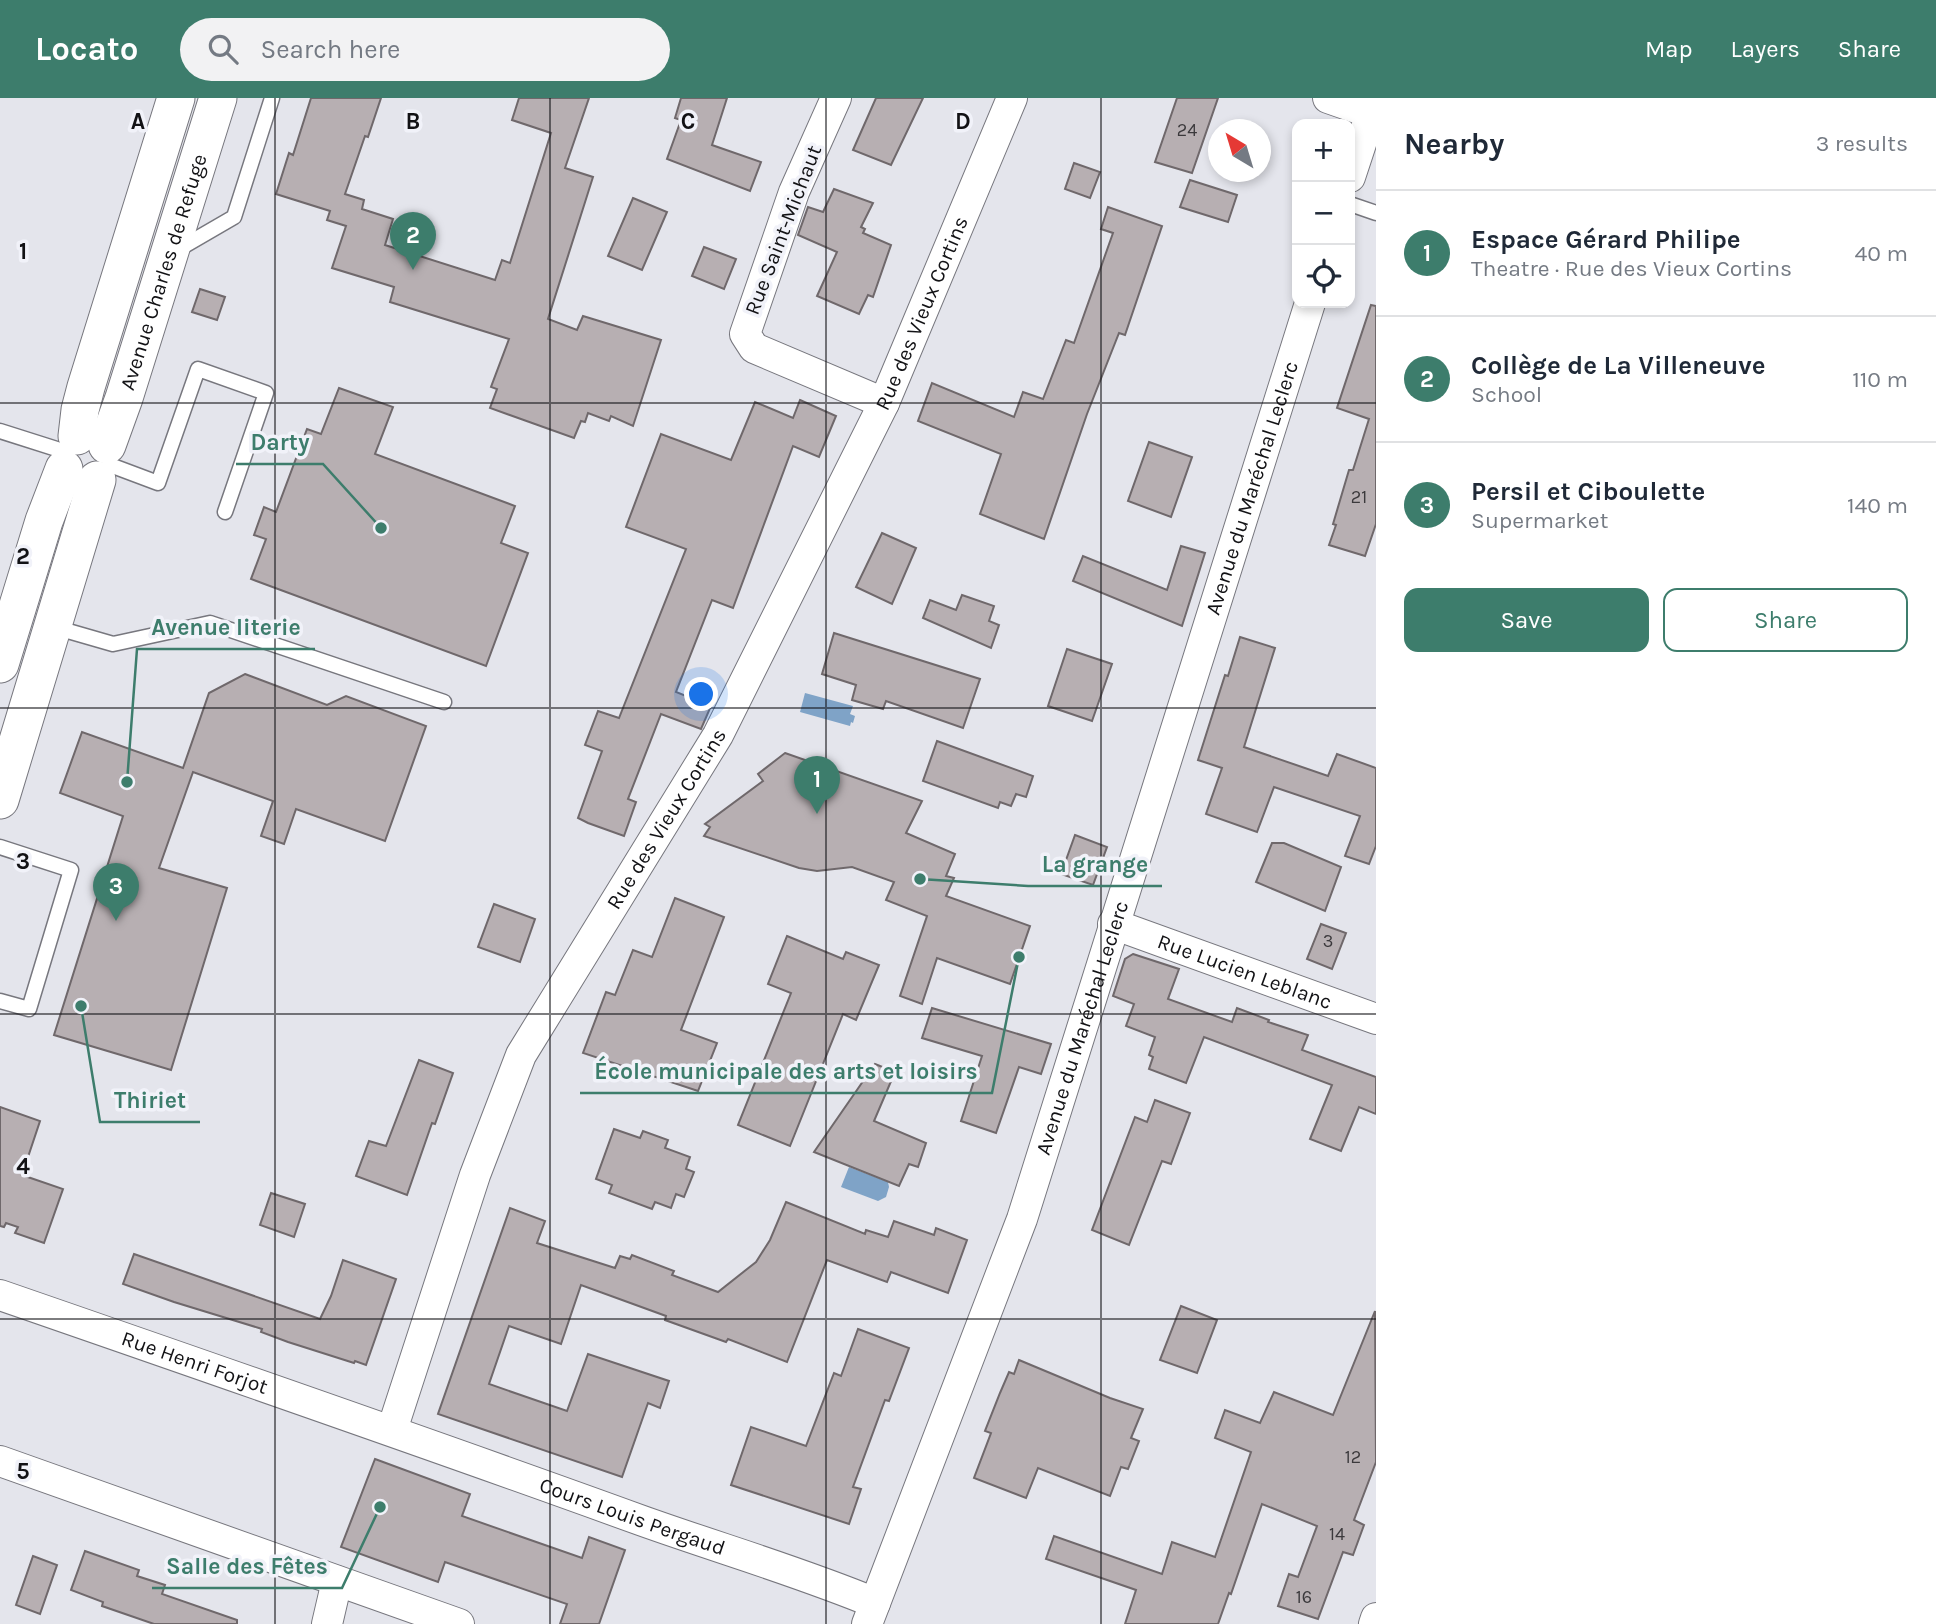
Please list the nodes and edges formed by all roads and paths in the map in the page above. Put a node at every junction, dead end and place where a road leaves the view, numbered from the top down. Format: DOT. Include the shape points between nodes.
graph roads {
  1 [pos="176,98"];
  2 [pos="218,98"];
  3 [pos="272,98"];
  4 [pos="836,98"];
  5 [pos="1012,98"];
  6 [pos="1328,98"];
  7 [pos="1374,106"];
  8 [pos="1355,162"];
  9 [pos="1355,206"];
  10 [pos="1376,213"];
  11 [pos="169,255"];
  12 [pos="1308,308"];
  13 [pos="884,403"];
  14 [pos="0,431"];
  15 [pos="87,458"];
  16 [pos="225,512"];
  17 [pos="54,627"];
  18 [pos="0,664"];
  19 [pos="444,702"];
  20 [pos="0,800"];
  21 [pos="0,847"];
  22 [pos="1113,924"];
  23 [pos="0,1001"];
  24 [pos="1376,1020"];
  25 [pos="0,1295"];
  26 [pos="392,1430"];
  27 [pos="0,1461"];
  28 [pos="337,1581"];
  29 [pos="871,1613"];
  30 [pos="1376,1618"];
  31 [pos="327,1624"];
  32 [pos="459,1624"];
  33 [pos="1374,1624"];
  1 -- 15 [label="street, Avenue Charles de Refuge" via="80,410"];
  2 -- 11 [label="street, Avenue Charles de Refuge"];
  3 -- 11 [label="lane" via="234,217"];
  4 -- 13 [label="street, Rue Saint-Michaut" via="794,192 745,334 754,348"];
  5 -- 13 [label="street, Rue des Vieux Cortins"];
  6 -- 7 [label="street"];
  7 -- 8 [label="street"];
  9 -- 10 [label="lane"];
  11 -- 15 [label="street, Avenue Charles de Refuge"];
  12 -- 22 [label="street, Avenue du Maréchal Leclerc"];
  13 -- 26 [label="street, Rue des Vieux Cortins" via="718,735 521,1055 475,1175"];
  14 -- 15 [label="lane"];
  15 -- 16 [label="lane" via="159,482 198,369 266,393"];
  15 -- 17 [label="street, Avenue Charles de Refuge"];
  15 -- 18 [label="street, Avenue Charles de Refuge" via="44,521"];
  17 -- 19 [label="lane" via="113,644 210,623"];
  17 -- 20 [label="street, Avenue Charles de Refuge"];
  21 -- 23 [label="lane" via="71,870 29,1009"];
  22 -- 24 [label="street, Rue Lucien Leblanc"];
  22 -- 29 [label="street, Avenue du Maréchal Leclerc" via="1021,1219"];
  25 -- 26 [label="street, Rue Henri Forjot"];
  26 -- 29 [label="street, Cours Louis Pergaud" via="839,1588"];
  27 -- 28 [label="street"];
  28 -- 31 [label="street"];
  28 -- 32 [label="street"];
  30 -- 33 [label="street"];
}
